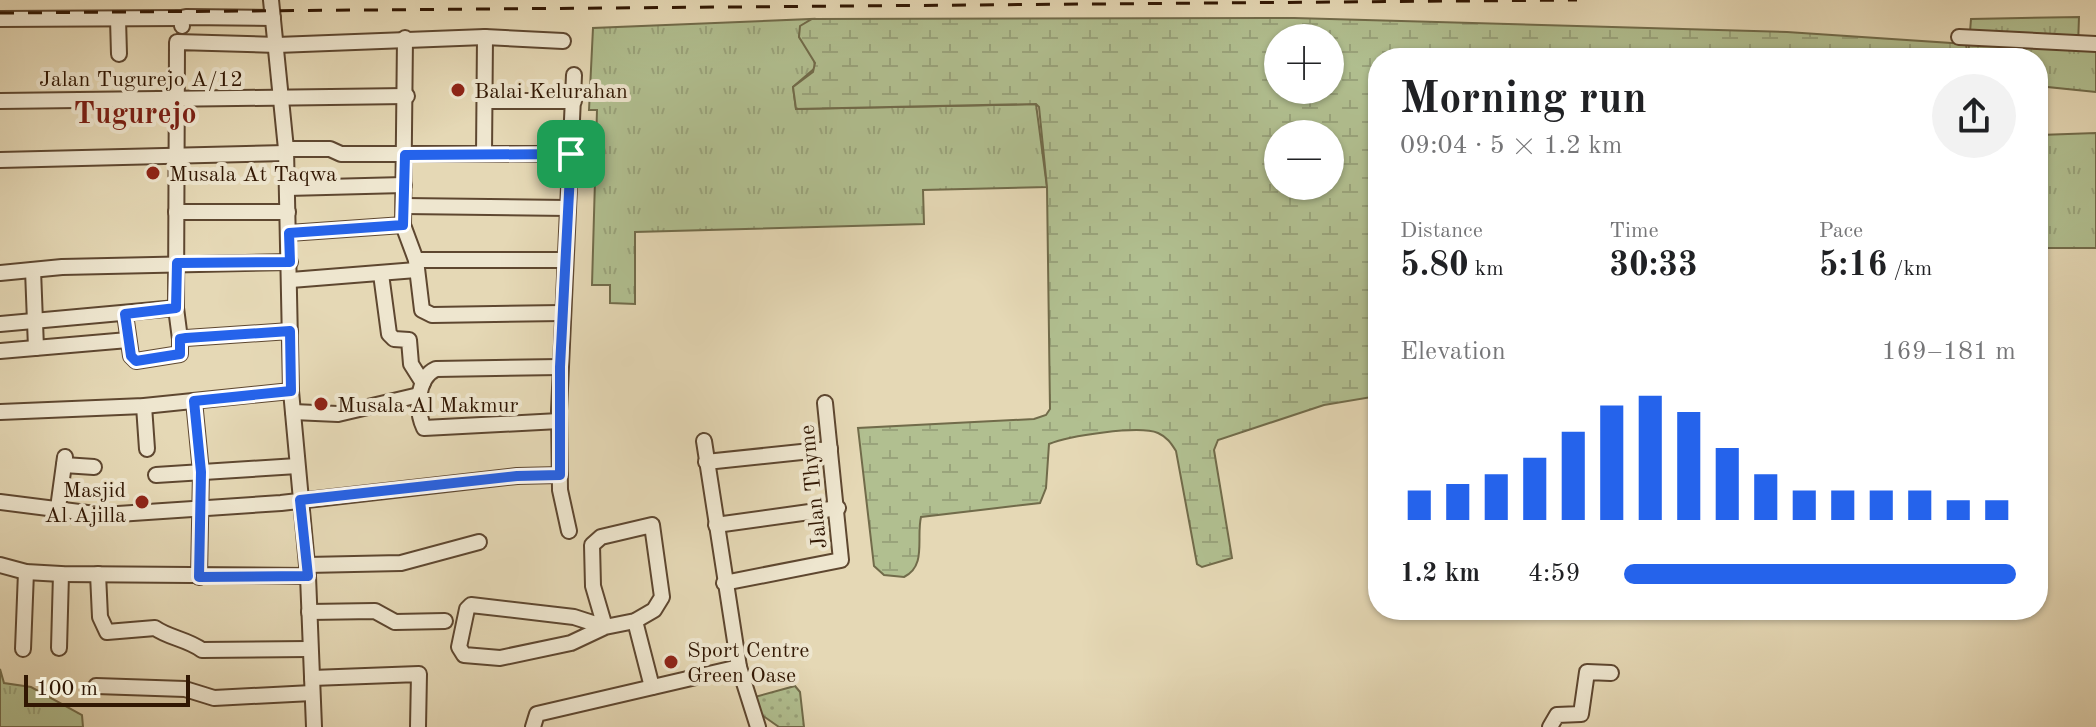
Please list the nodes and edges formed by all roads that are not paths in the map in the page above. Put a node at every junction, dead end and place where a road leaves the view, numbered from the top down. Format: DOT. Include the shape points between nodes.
graph roads {
  1 [pos="271,0"];
  2 [pos="181,18"];
  3 [pos="273,18"];
  4 [pos="0,19"];
  5 [pos="118,19"];
  6 [pos="485,37"];
  7 [pos="1959,37"];
  8 [pos="405,38"];
  9 [pos="563,41"];
  10 [pos="179,42"];
  11 [pos="2096,44"];
  12 [pos="277,45"];
  13 [pos="119,54"];
  14 [pos="574,75"];
  15 [pos="407,96"];
  16 [pos="282,99"];
  17 [pos="176,100"];
  18 [pos="0,101"];
  19 [pos="485,101"];
  20 [pos="574,101"];
  21 [pos="286,151"];
  22 [pos="176,154"];
  23 [pos="484,154"];
  24 [pos="571,154"];
  25 [pos="405,155"];
  26 [pos="0,160"];
  27 [pos="404,185"];
  28 [pos="287,188"];
  29 [pos="404,206"];
  30 [pos="568,208"];
  31 [pos="176,212"];
  32 [pos="288,212"];
  33 [pos="403,225"];
  34 [pos="289,233"];
  35 [pos="564,260"];
  36 [pos="290,262"];
  37 [pos="177,263"];
  38 [pos="416,265"];
  39 [pos="33,270"];
  40 [pos="0,273"];
  41 [pos="381,274"];
  42 [pos="291,280"];
  43 [pos="176,308"];
  44 [pos="562,313"];
  45 [pos="125,314"];
  46 [pos="36,321"];
  47 [pos="0,324"];
  48 [pos="290,331"];
  49 [pos="180,339"];
  50 [pos="128,340"];
  51 [pos="36,348"];
  52 [pos="0,351"];
  53 [pos="560,367"];
  54 [pos="421,389"];
  55 [pos="291,391"];
  56 [pos="194,401"];
  57 [pos="825,403"];
  58 [pos="144,406"];
  59 [pos="0,412"];
  60 [pos="293,412"];
  61 [pos="559,421"];
  62 [pos="704,441"];
  63 [pos="147,449"];
  64 [pos="830,449"];
  65 [pos="706,462"];
  66 [pos="297,466"];
  67 [pos="94,467"];
  68 [pos="201,472"];
  69 [pos="156,475"];
  70 [pos="560,475"];
  71 [pos="300,500"];
  72 [pos="0,502"];
  73 [pos="58,508"];
  74 [pos="838,508"];
  75 [pos="200,509"];
  76 [pos="716,525"];
  77 [pos="569,531"];
  78 [pos="479,542"];
  79 [pos="0,565"];
  80 [pos="307,571"];
  81 [pos="26,572"];
  82 [pos="61,574"];
  83 [pos="98,574"];
  84 [pos="199,577"];
  85 [pos="724,583"];
  86 [pos="309,612"];
  87 [pos="445,621"];
  88 [pos="631,622"];
  89 [pos="605,627"];
  90 [pos="59,648"];
  91 [pos="23,649"];
  92 [pos="309,649"];
  93 [pos="739,667"];
  94 [pos="1611,673"];
  95 [pos="312,685"];
  96 [pos="96,686"];
  97 [pos="648,688"];
  98 [pos="535,721"];
  99 [pos="314,727"];
  100 [pos="418,727"];
  101 [pos="758,727"];
  102 [pos="1550,727"];
  1 -- 3 [label="street"];
  2 -- 3 [label="street"];
  2 -- 5 [label="street"];
  2 -- 10 [label="street"];
  3 -- 12 [label="street"];
  4 -- 5 [label="street"];
  5 -- 13 [label="street"];
  6 -- 8 [label="street"];
  6 -- 9 [label="street"];
  6 -- 19 [label="street"];
  7 -- 11 [label="street"];
  8 -- 12 [label="street"];
  8 -- 15 [label="street"];
  10 -- 12 [label="street"];
  10 -- 17 [label="street"];
  12 -- 16 [label="street"];
  14 -- 20 [label="street"];
  15 -- 16 [label="street, Jalan Tugurejo A/12"];
  15 -- 25 [label="street"];
  16 -- 17 [label="street, Jalan Tugurejo A/12"];
  16 -- 21 [label="street"];
  17 -- 18 [label="street, Jalan Tugurejo A/12"];
  17 -- 22 [label="street"];
  19 -- 20 [label="street"];
  19 -- 23 [label="street"];
  20 -- 24 [label="street"];
  21 -- 22 [label="street"];
  21 -- 25 [label="street"];
  21 -- 28 [label="street"];
  22 -- 26 [label="street"];
  22 -- 31 [label="street"];
  23 -- 24 [label="street"];
  23 -- 25 [label="street"];
  24 -- 30 [label="street"];
  25 -- 27 [label="street"];
  27 -- 28 [label="street"];
  27 -- 29 [label="street"];
  28 -- 32 [label="street"];
  29 -- 30 [label="street"];
  29 -- 33 [label="street"];
  30 -- 35 [label="street"];
  31 -- 32 [label="street"];
  31 -- 37 [label="street"];
  32 -- 34 [label="street"];
  33 -- 34 [label="street"];
  33 -- 38 [label="street"];
  34 -- 36 [label="street"];
  35 -- 38 [label="street"];
  35 -- 44 [label="street"];
  36 -- 37 [label="street"];
  36 -- 42 [label="street"];
  37 -- 39 [label="street"];
  37 -- 43 [label="street"];
  38 -- 41 [label="street"];
  38 -- 44 [label="street" via="424,314"];
  39 -- 40 [label="street"];
  39 -- 46 [label="street"];
  41 -- 42 [label="street"];
  41 -- 54 [label="street" via="389,334 409,340"];
  42 -- 48 [label="street"];
  43 -- 45 [label="street"];
  43 -- 49 [label="street"];
  44 -- 53 [label="street"];
  45 -- 46 [label="street"];
  45 -- 50 [label="street"];
  46 -- 47 [label="street"];
  46 -- 51 [label="street"];
  48 -- 49 [label="street"];
  48 -- 55 [label="street"];
  49 -- 50 [label="street" via="180,354 136,361"];
  50 -- 51 [label="street"];
  51 -- 52 [label="street"];
  53 -- 54 [label="street" via="436,369"];
  53 -- 61 [label="street"];
  54 -- 60 [label="street" via="338,414"];
  54 -- 61 [label="street" via="424,428"];
  55 -- 56 [label="street"];
  55 -- 60 [label="street"];
  56 -- 58 [label="street"];
  56 -- 68 [label="street"];
  57 -- 64 [label="street, Jalan Thyme"];
  58 -- 59 [label="street"];
  58 -- 63 [label="street"];
  60 -- 66 [label="street"];
  61 -- 70 [label="street"];
  62 -- 65 [label="street"];
  64 -- 65 [label="street"];
  64 -- 74 [label="street, Jalan Thyme"];
  65 -- 76 [label="street"];
  66 -- 68 [label="street"];
  66 -- 71 [label="street"];
  67 -- 73 [label="street" via="64,461"];
  68 -- 69 [label="street"];
  68 -- 75 [label="street"];
  70 -- 71 [label="street"];
  70 -- 77 [label="street"];
  71 -- 75 [label="street"];
  71 -- 80 [label="street"];
  72 -- 73 [label="street"];
  73 -- 75 [label="street" via="103,515"];
  74 -- 76 [label="street"];
  74 -- 85 [label="street, Jalan Thyme" via="841,560"];
  75 -- 84 [label="street"];
  76 -- 85 [label="street"];
  78 -- 80 [label="street" via="401,563"];
  79 -- 81 [label="street"];
  80 -- 84 [label="street"];
  80 -- 86 [label="street"];
  81 -- 82 [label="street"];
  81 -- 91 [label="street"];
  82 -- 83 [label="street"];
  82 -- 90 [label="street"];
  83 -- 84 [label="street"];
  83 -- 92 [label="street" via="103,629 155,628 202,650"];
  85 -- 93 [label="street"];
  86 -- 87 [label="street" via="375,611 395,622"];
  86 -- 92 [label="street"];
  88 -- 89 [label="street"];
  88 -- 89 [label="street" via="654,610 662,597 655,528 647,524 601,537 592,545 593,586"];
  88 -- 97 [label="street"];
  89 -- 89 [label="street" via="574,617 471,605 459,647 464,655 500,658 571,643"];
  92 -- 95 [label="street"];
  93 -- 97 [label="street"];
  93 -- 101 [label="street"];
  94 -- 102 [label="street" via="1587,672 1581,714 1557,715"];
  95 -- 96 [label="street" via="214,698 185,689"];
  95 -- 99 [label="street"];
  95 -- 100 [label="street" via="415,672 421,677"];
  97 -- 98 [label="street"];
}
